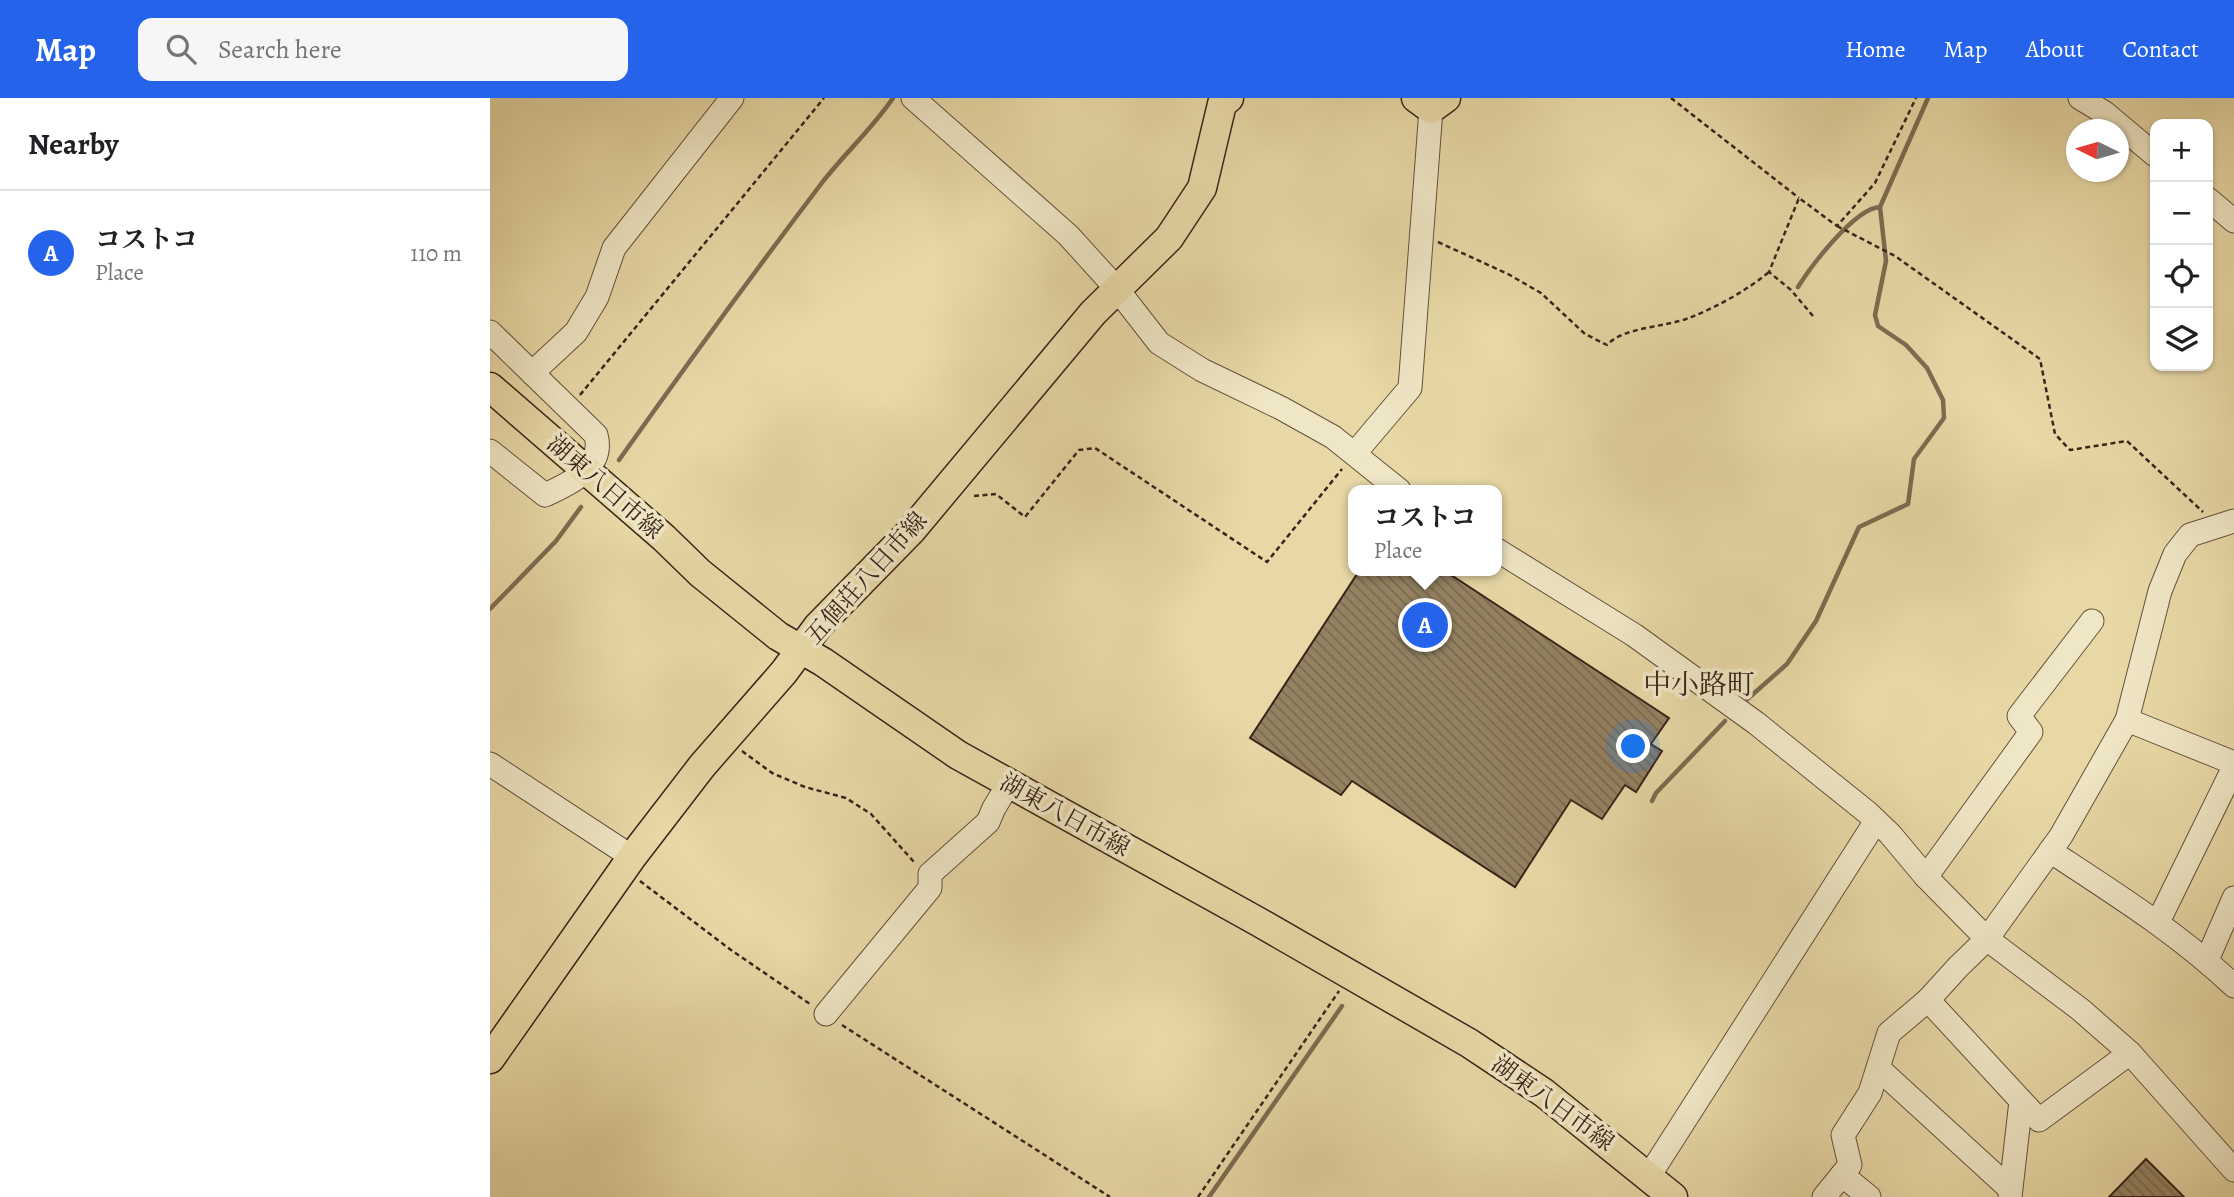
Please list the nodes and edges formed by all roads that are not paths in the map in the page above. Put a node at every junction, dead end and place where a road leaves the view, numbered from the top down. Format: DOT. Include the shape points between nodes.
graph roads {
  1 [pos="732,98"];
  2 [pos="913,98"];
  3 [pos="1229,98"];
  4 [pos="2080,98"];
  5 [pos="1431,102"];
  6 [pos="2150,151"];
  7 [pos="2213,204"];
  8 [pos="2234,222"];
  9 [pos="1116,289"];
  10 [pos="490,332"];
  11 [pos="532,373"];
  12 [pos="490,387"];
  13 [pos="490,451"];
  14 [pos="1351,458"];
  15 [pos="586,472"];
  16 [pos="1392,485"];
  17 [pos="2226,523"];
  18 [pos="1502,553"];
  19 [pos="2092,621"];
  20 [pos="801,649"];
  21 [pos="2127,720"];
  22 [pos="490,764"];
  23 [pos="2234,765"];
  24 [pos="1008,785"];
  25 [pos="1876,821"];
  26 [pos="2050,851"];
  27 [pos="628,863"];
  28 [pos="1926,877"];
  29 [pos="2234,898"];
  30 [pos="2158,922"];
  31 [pos="1987,939"];
  32 [pos="2207,960"];
  33 [pos="2234,986"];
  34 [pos="1928,1000"];
  35 [pos="826,1014"];
  36 [pos="2130,1053"];
  37 [pos="490,1059"];
  38 [pos="1878,1068"];
  39 [pos="2021,1101"];
  40 [pos="2234,1170"];
  41 [pos="1842,1175"];
  42 [pos="1649,1176"];
  43 [pos="2010,1193"];
  44 [pos="1673,1197"];
  45 [pos="1824,1197"];
  46 [pos="1869,1197"];
  1 -- 11 [label="street" via="614,248 597,297 576,332"];
  2 -- 9 [label="street" via="1068,235"];
  3 -- 9 [label="main road, 五個荘八日市線" via="1222,104 1202,188 1169,238"];
  4 -- 6 [label="street"];
  5 -- 14 [label="street" via="1410,388"];
  7 -- 8 [label="street"];
  9 -- 14 [label="street" via="1159,343 1177,356 1310,423"];
  9 -- 20 [label="main road, 五個荘八日市線" via="911,531"];
  10 -- 11 [label="street"];
  11 -- 15 [label="street" via="596,435 599,444"];
  12 -- 15 [label="main road, 湖東八日市線"];
  13 -- 15 [label="street" via="545,495"];
  14 -- 16 [label="street"];
  15 -- 20 [label="main road, 湖東八日市線" via="700,573"];
  17 -- 21 [label="street" via="2190,535 2175,554 2160,591"];
  18 -- 25 [label="street" via="1634,635 1756,723"];
  19 -- 28 [label="street" via="2019,716 2031,732"];
  20 -- 24 [label="main road, 湖東八日市線"];
  20 -- 27 [label="main road, 五個荘八日市線"];
  21 -- 23 [label="street"];
  21 -- 26 [label="street"];
  22 -- 27 [label="street"];
  23 -- 30 [label="street"];
  24 -- 35 [label="street" via="988,822 930,874 932,884"];
  24 -- 42 [label="main road, 湖東八日市線" via="1469,1043 1544,1093"];
  25 -- 28 [label="street"];
  25 -- 42 [label="street"];
  26 -- 30 [label="street"];
  26 -- 31 [label="street"];
  27 -- 37 [label="main road, 五個荘八日市線"];
  28 -- 31 [label="street"];
  29 -- 32 [label="street"];
  30 -- 32 [label="street"];
  31 -- 34 [label="street"];
  31 -- 36 [label="street"];
  32 -- 33 [label="street"];
  34 -- 38 [label="street" via="1889,1033"];
  34 -- 39 [label="street"];
  36 -- 39 [label="street" via="2039,1120"];
  36 -- 40 [label="street"];
  38 -- 41 [label="street" via="1870,1093 1843,1135 1850,1165"];
  38 -- 43 [label="street"];
  39 -- 43 [label="street"];
  41 -- 45 [label="street"];
  41 -- 46 [label="street"];
  42 -- 44 [label="main road, 湖東八日市線"];
}
